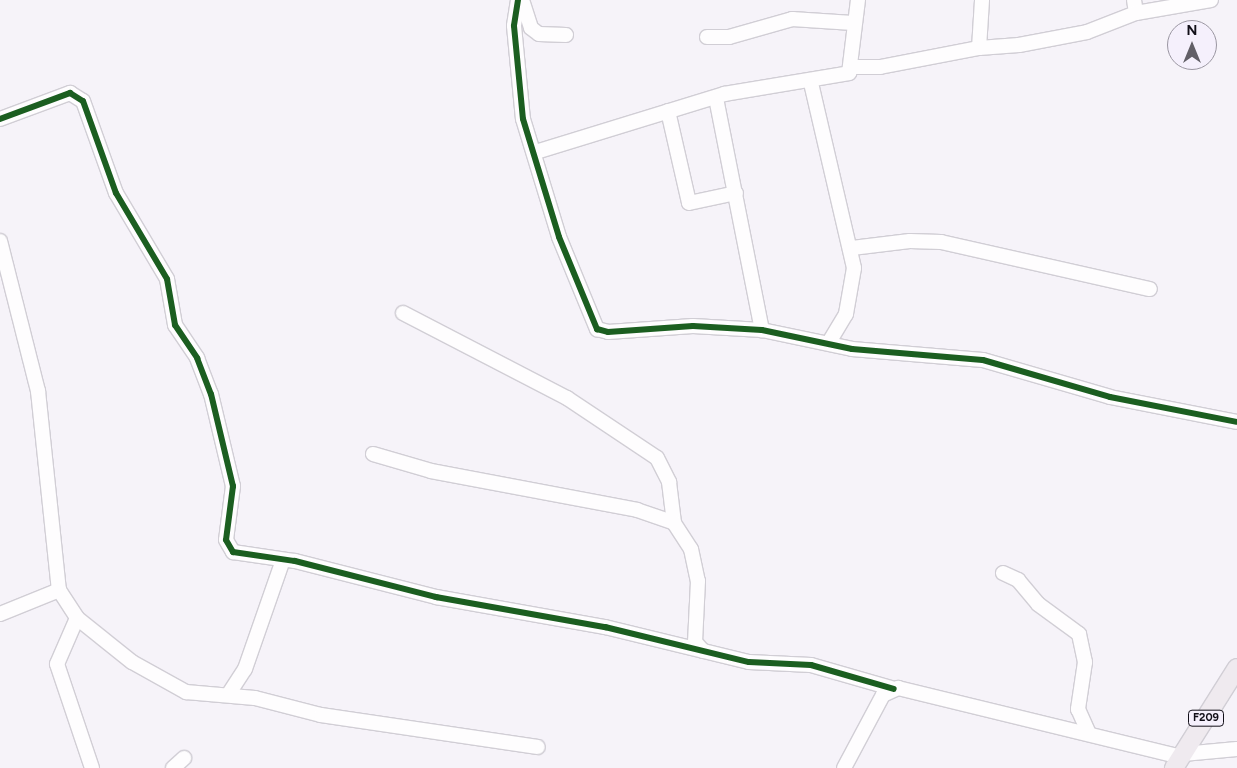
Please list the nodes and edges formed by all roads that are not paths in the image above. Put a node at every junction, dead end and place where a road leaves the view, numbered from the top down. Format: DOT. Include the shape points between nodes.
graph roads {
  1 [pos="518,0"];
  2 [pos="522,0"];
  3 [pos="858,0"];
  4 [pos="982,0"];
  5 [pos="1211,0"];
  6 [pos="1135,6"];
  7 [pos="853,23"];
  8 [pos="566,35"];
  9 [pos="708,37"];
  10 [pos="979,48"];
  11 [pos="852,67"];
  12 [pos="811,83"];
  13 [pos="716,98"];
  14 [pos="668,111"];
  15 [pos="0,119"];
  16 [pos="536,152"];
  17 [pos="736,193"];
  18 [pos="0,241"];
  19 [pos="852,248"];
  20 [pos="1150,289"];
  21 [pos="403,313"];
  22 [pos="762,330"];
  23 [pos="830,341"];
  24 [pos="1237,422"];
  25 [pos="373,454"];
  26 [pos="674,523"];
  27 [pos="282,563"];
  28 [pos="1003,573"];
  29 [pos="59,590"];
  30 [pos="0,614"];
  31 [pos="77,618"];
  32 [pos="703,651"];
  33 [pos="1237,668"];
  34 [pos="894,689"];
  35 [pos="228,695"];
  36 [pos="1089,734"];
  37 [pos="538,747"];
  38 [pos="1237,748"];
  39 [pos="184,758"];
  40 [pos="1179,760"];
  41 [pos="92,768"];
  42 [pos="173,768"];
  43 [pos="844,768"];
  1 -- 16 [label="street" via="514,26 517,72 523,119"];
  2 -- 8 [label="street" via="531,28 538,34"];
  3 -- 7 [label="street"];
  4 -- 10 [label="street"];
  5 -- 6 [label="street"];
  6 -- 10 [label="street" via="1087,32"];
  7 -- 9 [label="street" via="792,19 729,37"];
  7 -- 11 [label="street"];
  10 -- 11 [label="street" via="880,67"];
  11 -- 12 [label="street" via="840,78"];
  12 -- 13 [label="street"];
  12 -- 19 [label="street"];
  13 -- 14 [label="street"];
  13 -- 17 [label="street"];
  14 -- 16 [label="street"];
  14 -- 17 [label="street" via="689,204"];
  15 -- 27 [label="street" via="70,94 83,101 116,193 167,279 175,325 197,358 211,394 233,486 228,547 233,552"];
  16 -- 22 [label="street" via="559,237 597,329 608,332 693,326"];
  17 -- 22 [label="street"];
  18 -- 29 [label="street" via="38,391"];
  19 -- 20 [label="street" via="910,240 941,242"];
  19 -- 23 [label="street" via="853,291 846,314"];
  21 -- 26 [label="street" via="567,398 657,458 669,482"];
  22 -- 23 [label="street"];
  23 -- 24 [label="street" via="852,349 1004,363 1110,397"];
  25 -- 26 [label="street" via="431,471 637,510"];
  26 -- 32 [label="street" via="691,550 698,581 695,642"];
  27 -- 32 [label="street" via="295,561 436,597 605,627"];
  27 -- 35 [label="street" via="245,669"];
  28 -- 36 [label="street" via="1018,580 1038,604 1079,634 1085,662 1078,709"];
  29 -- 30 [label="street"];
  29 -- 31 [label="street"];
  31 -- 35 [label="street" via="132,662 186,692"];
  31 -- 41 [label="street" via="57,664"];
  32 -- 34 [label="street" via="771,666 811,665"];
  33 -- 40 [label="main road, F209"];
  34 -- 36 [label="street"];
  34 -- 43 [label="street" via="883,695"];
  35 -- 37 [label="street" via="322,715"];
  36 -- 40 [label="street"];
  38 -- 40 [label="street"];
  39 -- 42 [label="street"];
}
